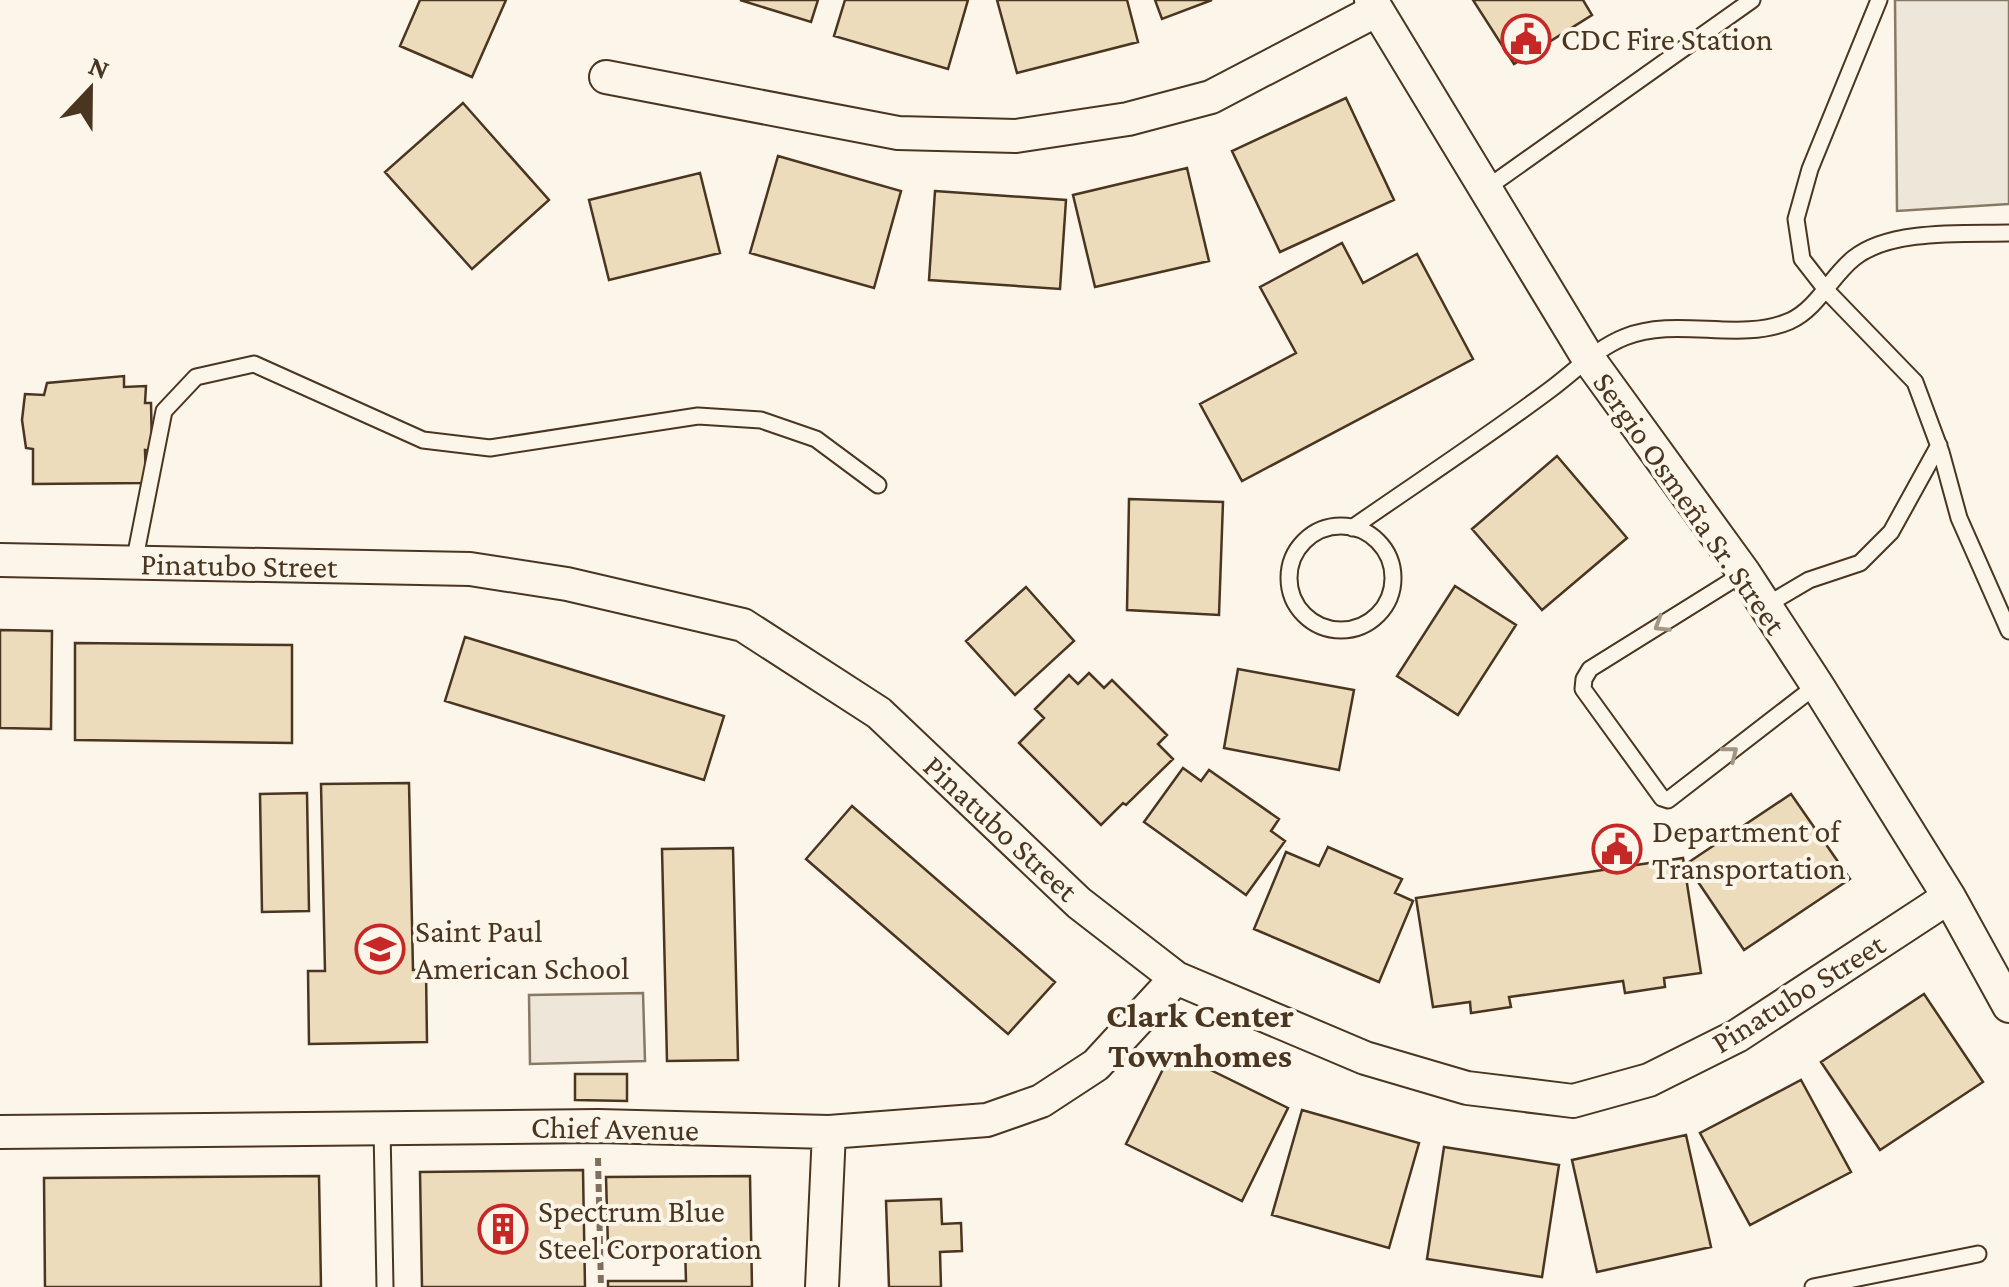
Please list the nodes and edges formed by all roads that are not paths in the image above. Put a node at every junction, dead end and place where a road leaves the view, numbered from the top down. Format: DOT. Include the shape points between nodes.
graph roads {
  1 [pos="1752,0"];
  2 [pos="1878,0"];
  3 [pos="1373,6"];
  4 [pos="606,77"];
  5 [pos="1484,190"];
  6 [pos="2009,233"];
  7 [pos="1827,291"];
  8 [pos="1588,358"];
  9 [pos="1939,445"];
  10 [pos="878,485"];
  11 [pos="1352,528"];
  12 [pos="0,560"];
  13 [pos="134,562"];
  14 [pos="1744,573"];
  15 [pos="1765,606"];
  16 [pos="2009,630"];
  17 [pos="1817,685"];
  18 [pos="1948,897"];
  19 [pos="1176,978"];
  20 [pos="2009,1006"];
  21 [pos="382,1128"];
  22 [pos="0,1132"];
  23 [pos="829,1132"];
  24 [pos="1978,1254"];
  25 [pos="385,1287"];
  26 [pos="822,1287"];
  27 [pos="1813,1287"];
  1 -- 5 [label="lane"];
  2 -- 7 [label="lane" via="1796,219 1802,259"];
  3 -- 4 [label="street" via="1211,96 1016,136 898,133"];
  3 -- 5 [label="street, Sergio Osmeña Sr. Street"];
  5 -- 8 [label="street, Sergio Osmeña Sr. Street"];
  6 -- 7 [label="lane" via="1885,240 1854,258"];
  7 -- 8 [label="lane" via="1794,319 1762,330 1652,328"];
  7 -- 9 [label="lane" via="1915,382"];
  8 -- 11 [label="lane"];
  8 -- 14 [label="street, Sergio Osmeña Sr. Street"];
  9 -- 15 [label="lane" via="1891,532 1860,562"];
  9 -- 16 [label="lane" via="1959,518"];
  10 -- 13 [label="lane" via="816,439 761,420 698,416 490,448 423,440 254,364 196,377 164,411"];
  11 -- 11 [label="lane" via="1311,534 1292,560 1290,592 1323,627 1339,630 1370,620 1390,595 1384,548"];
  12 -- 13 [label="street, Pinatubo Street"];
  13 -- 19 [label="street, Pinatubo Street" via="470,569 743,625 880,713 1080,903"];
  14 -- 15 [label="street, Sergio Osmeña Sr. Street"];
  14 -- 17 [label="lane, one-way" via="1590,669 1583,689 1668,800"];
  15 -- 17 [label="street, Sergio Osmeña Sr. Street"];
  17 -- 18 [label="street, Sergio Osmeña Sr. Street"];
  18 -- 19 [label="street, Pinatubo Street" via="1737,1036 1650,1080 1574,1101 1466,1088 1365,1058"];
  18 -- 20 [label="street, Sergio Osmeña Sr. Street"];
  19 -- 23 [label="street, Chief Avenue" via="1096,1065 1041,1101 987,1120"];
  21 -- 22 [label="street, Chief Avenue"];
  21 -- 23 [label="street, Chief Avenue"];
  21 -- 25 [label="lane"];
  23 -- 26 [label="street"];
  24 -- 27 [label="lane"];
}
